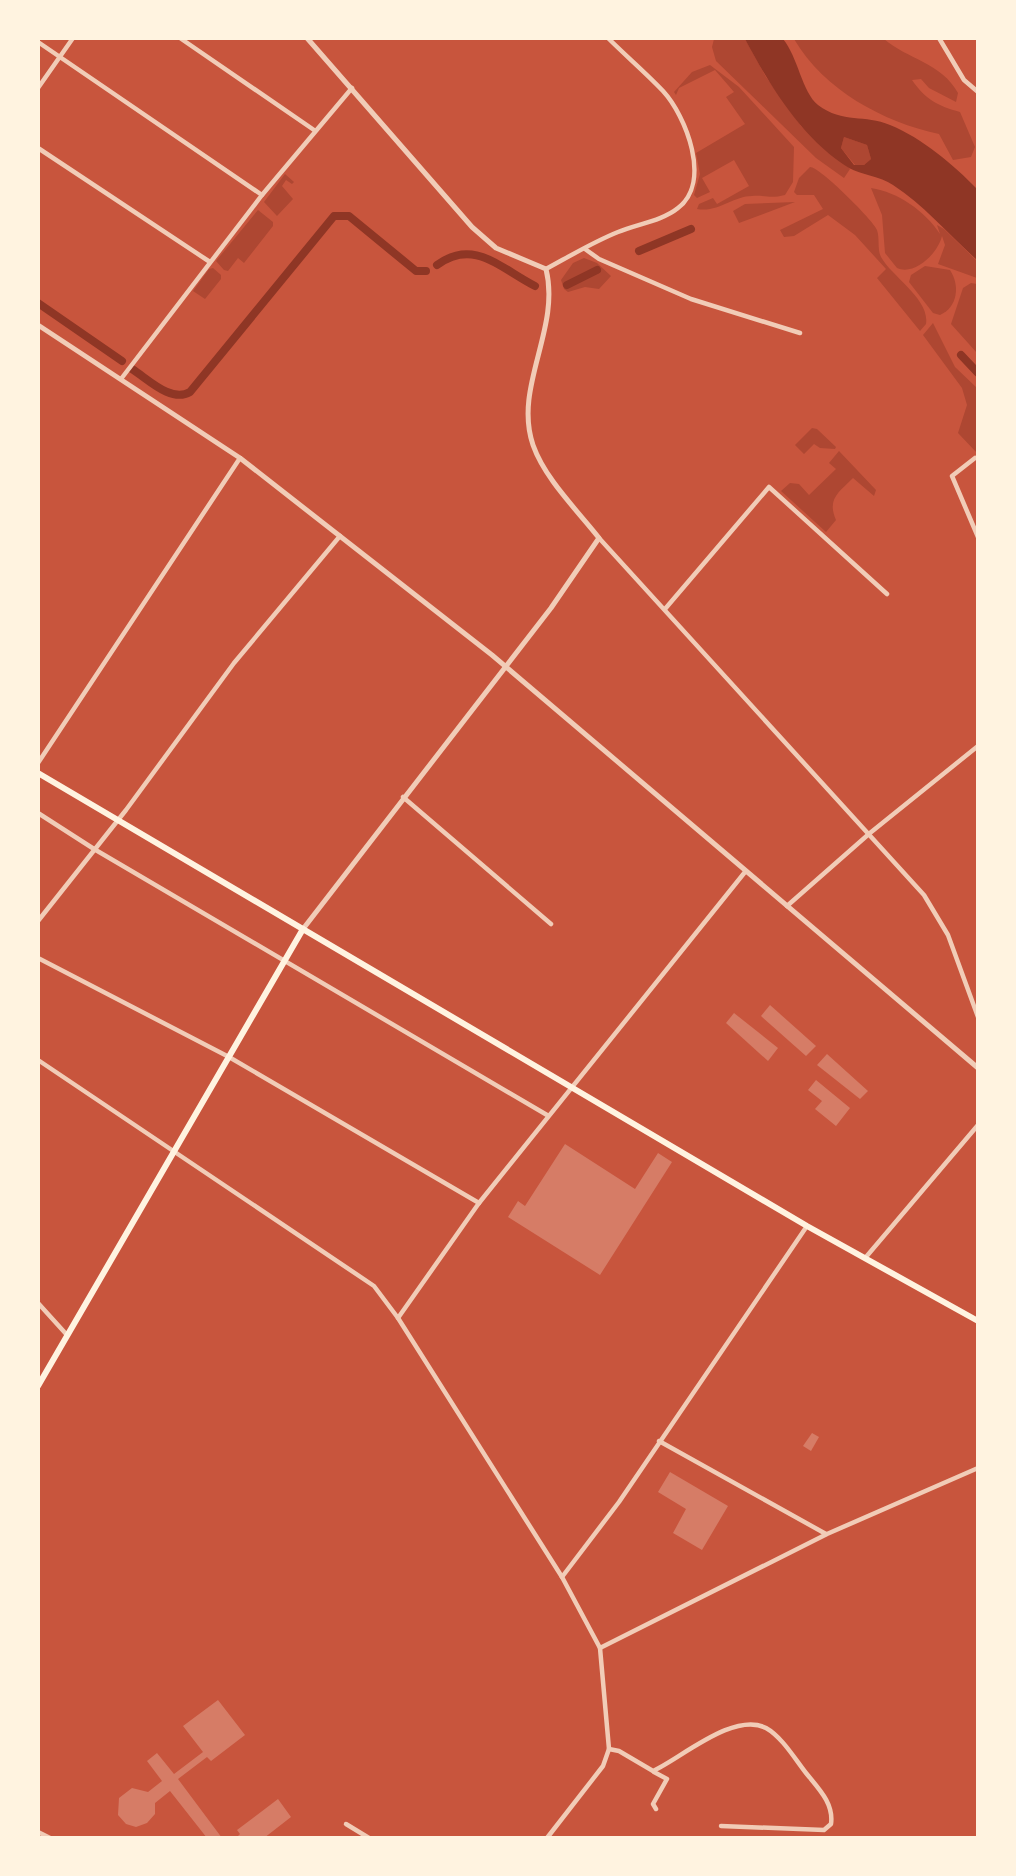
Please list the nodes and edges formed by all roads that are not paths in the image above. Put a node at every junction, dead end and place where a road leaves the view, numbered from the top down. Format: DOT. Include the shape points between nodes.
graph roads {
  1 [pos="73,38"];
  2 [pos="307,38"];
  3 [pos="608,38"];
  4 [pos="939,38"];
  5 [pos="184,40"];
  6 [pos="38,42"];
  7 [pos="60,57"];
  8 [pos="38,88"];
  9 [pos="352,88"];
  10 [pos="978,92"];
  11 [pos="314,130"];
  12 [pos="39,149"];
  13 [pos="262,195"];
  14 [pos="584,248"];
  15 [pos="210,262"];
  16 [pos="546,269"];
  17 [pos="38,326"];
  18 [pos="800,333"];
  19 [pos="121,379"];
  20 [pos="240,458"];
  21 [pos="975,458"];
  22 [pos="340,535"];
  23 [pos="978,537"];
  24 [pos="599,538"];
  25 [pos="887,594"];
  26 [pos="665,608"];
  27 [pos="505,666"];
  28 [pos="978,746"];
  29 [pos="38,763"];
  30 [pos="38,773"];
  31 [pos="403,796"];
  32 [pos="38,813"];
  33 [pos="117,819"];
  34 [pos="870,833"];
  35 [pos="94,849"];
  36 [pos="745,872"];
  37 [pos="786,907"];
  38 [pos="38,921"];
  39 [pos="551,924"];
  40 [pos="303,929"];
  41 [pos="38,958"];
  42 [pos="285,961"];
  43 [pos="978,1017"];
  44 [pos="229,1057"];
  45 [pos="38,1060"];
  46 [pos="978,1068"];
  47 [pos="571,1086"];
  48 [pos="547,1115"];
  49 [pos="978,1125"];
  50 [pos="176,1153"];
  51 [pos="479,1203"];
  52 [pos="807,1226"];
  53 [pos="866,1257"];
  54 [pos="38,1303"];
  55 [pos="398,1318"];
  56 [pos="978,1321"];
  57 [pos="68,1335"];
  58 [pos="38,1386"];
  59 [pos="659,1441"];
  60 [pos="978,1468"];
  61 [pos="827,1534"];
  62 [pos="562,1577"];
  63 [pos="600,1648"];
  64 [pos="609,1749"];
  65 [pos="653,1771"];
  66 [pos="656,1809"];
  67 [pos="346,1824"];
  68 [pos="721,1826"];
  69 [pos="38,1832"];
  70 [pos="50,1838"];
  71 [pos="369,1838"];
  72 [pos="547,1838"];
  1 -- 7 [label="street"];
  2 -- 9 [label="street"];
  3 -- 14 [label="street" via="674,107 688,137 694,164 692,186 687,200 676,210"];
  4 -- 10 [label="street" via="964,80"];
  5 -- 11 [label="street"];
  6 -- 7 [label="street"];
  7 -- 8 [label="street"];
  7 -- 13 [label="street"];
  9 -- 11 [label="street"];
  9 -- 16 [label="street" via="481,235 504,252"];
  11 -- 13 [label="street"];
  12 -- 15 [label="street"];
  13 -- 15 [label="street"];
  14 -- 16 [label="street"];
  14 -- 18 [label="street" via="691,299"];
  15 -- 19 [label="street"];
  16 -- 24 [label="street" via="551,305 530,392 529,433 543,465"];
  17 -- 19 [label="street"];
  19 -- 20 [label="street"];
  20 -- 22 [label="street"];
  20 -- 29 [label="street"];
  21 -- 23 [label="street" via="952,476"];
  22 -- 27 [label="street"];
  22 -- 33 [label="street" via="234,663"];
  24 -- 26 [label="street"];
  24 -- 27 [label="street"];
  25 -- 26 [label="street" via="769,487"];
  26 -- 34 [label="street"];
  27 -- 31 [label="street"];
  27 -- 36 [label="street"];
  28 -- 34 [label="street"];
  30 -- 33 [label="main road"];
  31 -- 39 [label="street"];
  31 -- 40 [label="street"];
  32 -- 35 [label="street"];
  33 -- 35 [label="street"];
  33 -- 40 [label="main road"];
  34 -- 37 [label="street"];
  34 -- 43 [label="street" via="924,895 948,935"];
  35 -- 38 [label="street"];
  35 -- 42 [label="street"];
  36 -- 37 [label="street"];
  36 -- 47 [label="street"];
  37 -- 46 [label="street"];
  40 -- 42 [label="main road"];
  40 -- 47 [label="main road"];
  41 -- 44 [label="street"];
  42 -- 44 [label="main road"];
  42 -- 48 [label="street"];
  44 -- 50 [label="main road"];
  44 -- 51 [label="street"];
  45 -- 50 [label="street"];
  47 -- 48 [label="street"];
  47 -- 52 [label="main road"];
  48 -- 51 [label="street"];
  49 -- 53 [label="street"];
  50 -- 55 [label="street" via="374,1286"];
  50 -- 57 [label="main road"];
  51 -- 55 [label="street"];
  52 -- 53 [label="main road"];
  52 -- 59 [label="street"];
  53 -- 56 [label="main road"];
  54 -- 57 [label="street"];
  55 -- 62 [label="street"];
  57 -- 58 [label="main road"];
  59 -- 61 [label="street"];
  59 -- 62 [label="street"];
  60 -- 61 [label="street"];
  61 -- 63 [label="street"];
  62 -- 63 [label="street"];
  63 -- 64 [label="street"];
  64 -- 65 [label="street"];
  64 -- 72 [label="street" via="603,1766"];
  65 -- 66 [label="street" via="667,1779 653,1804"];
  65 -- 68 [label="street" via="705,1739 753,1725 774,1735 824,1796 832,1813 831,1824 824,1830"];
  67 -- 71 [label="street"];
  69 -- 70 [label="street"];
}
